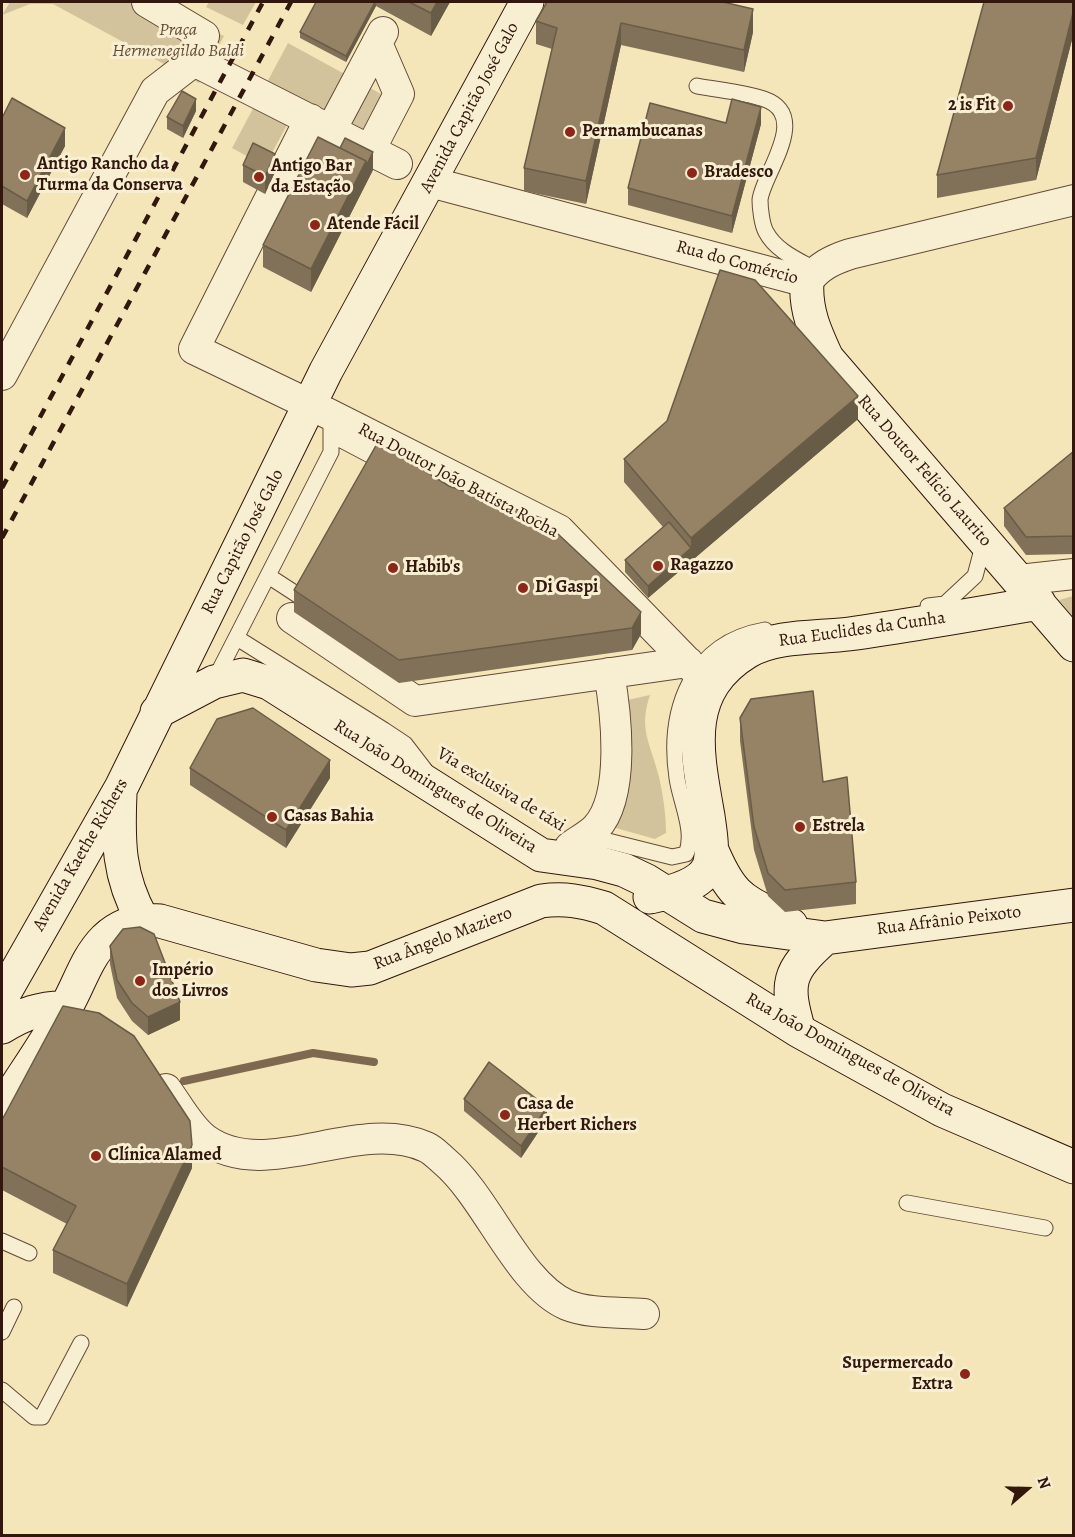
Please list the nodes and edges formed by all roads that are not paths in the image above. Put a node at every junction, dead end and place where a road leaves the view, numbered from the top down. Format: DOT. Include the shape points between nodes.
graph roads {
  1 [pos="147,2"];
  2 [pos="527,2"];
  3 [pos="199,48"];
  4 [pos="697,86"];
  5 [pos="321,124"];
  6 [pos="369,150"];
  7 [pos="397,164"];
  8 [pos="430,183"];
  9 [pos="1074,200"];
  10 [pos="811,276"];
  11 [pos="326,371"];
  12 [pos="2,375"];
  13 [pos="324,418"];
  14 [pos="399,472"];
  15 [pos="984,542"];
  16 [pos="1074,574"];
  17 [pos="270,577"];
  18 [pos="1029,592"];
  19 [pos="911,609"];
  20 [pos="328,614"];
  21 [pos="292,618"];
  22 [pos="843,619"];
  23 [pos="237,638"];
  24 [pos="1074,645"];
  25 [pos="693,667"];
  26 [pos="609,673"];
  27 [pos="214,682"];
  28 [pos="157,712"];
  29 [pos="121,788"];
  30 [pos="570,847"];
  31 [pos="711,848"];
  32 [pos="666,893"];
  33 [pos="1074,905"];
  34 [pos="604,908"];
  35 [pos="142,919"];
  36 [pos="818,937"];
  37 [pos="2,997"];
  38 [pos="80,1013"];
  39 [pos="2,1027"];
  40 [pos="799,1031"];
  41 [pos="153,1070"];
  42 [pos="2,1109"];
  43 [pos="1074,1167"];
  44 [pos="907,1203"];
  45 [pos="1045,1228"];
  46 [pos="2,1241"];
  47 [pos="29,1252"];
  48 [pos="14,1306"];
  49 [pos="644,1314"];
  50 [pos="2,1332"];
  51 [pos="81,1344"];
  52 [pos="2,1390"];
  1 -- 3 [label="street"];
  2 -- 8 [label="main road, Avenida Capitão José Galo"];
  3 -- 5 [label="street"];
  3 -- 12 [label="street" via="155,91"];
  4 -- 10 [label="lane" via="766,99 778,109 785,139 760,199 765,231"];
  5 -- 6 [label="street"];
  5 -- 6 [label="street" via="382,35 399,94"];
  5 -- 13 [label="street, Rua Doutor João Batista Rocha" via="194,349"];
  6 -- 7 [label="street"];
  7 -- 8 [label="lane, Rua do Comércio"];
  8 -- 10 [label="street, Rua do Comércio"];
  8 -- 11 [label="main road, Avenida Capitão José Galo"];
  9 -- 10 [label="street, Rua do Comércio" via="850,254 830,261"];
  10 -- 15 [label="main road, Rua Doutor Felício Laurito" via="806,301 827,358"];
  11 -- 13 [label="main road, Rua Capitão José Galo"];
  13 -- 14 [label="lane"];
  13 -- 17 [label="lane" via="331,452"];
  13 -- 25 [label="street, Rua Doutor João Batista Rocha" via="559,530"];
  13 -- 28 [label="main road, Rua Capitão José Galo"];
  15 -- 18 [label="main road, Rua Doutor Felício Laurito"];
  15 -- 19 [label="lane" via="975,576 945,604"];
  16 -- 18 [label="street"];
  17 -- 20 [label="lane"];
  17 -- 23 [label="lane"];
  18 -- 24 [label="main road, Rua Doutor Felício Laurito"];
  18 -- 31 [label="main road, Rua Euclides da Cunha" via="849,634 793,639 748,651 731,664 714,682 699,717"];
  21 -- 26 [label="street" via="415,701"];
  22 -- 25 [label="lane, Via exclusiva de táxi" via="741,635"];
  23 -- 27 [label="lane"];
  23 -- 30 [label="lane, Via exclusiva de táxi" via="405,744 423,769 555,849"];
  25 -- 26 [label="street"];
  25 -- 30 [label="lane, Via exclusiva de táxi" via="675,723 677,779 690,844 686,854 672,857 608,841"];
  26 -- 30 [label="street" via="617,737 616,772 597,827"];
  27 -- 28 [label="main road, Rua João Domingues de Oliveira"];
  27 -- 32 [label="main road, Rua João Domingues de Oliveira" via="243,675 269,682 541,855 624,870"];
  28 -- 29 [label="main road, Avenida Kaethe Richers"];
  29 -- 35 [label="main road" via="123,876"];
  29 -- 37 [label="main road, Avenida Kaethe Richers"];
  31 -- 32 [label="main road, Rua Euclides da Cunha" via="708,867 700,876"];
  31 -- 36 [label="main road" via="733,892 757,909"];
  32 -- 34 [label="main road, Rua Euclides da Cunha"];
  32 -- 36 [label="main road, Rua João Domingues de Oliveira" via="703,916 744,927"];
  33 -- 36 [label="main road, Rua Afrânio Peixoto"];
  34 -- 35 [label="main road, Rua Ângelo Maziero" via="578,899 541,901 370,968 351,970 316,965"];
  34 -- 40 [label="main road, Rua João Domingues de Oliveira"];
  35 -- 38 [label="main road" via="115,931 95,950"];
  36 -- 40 [label="main road" via="792,978 790,999"];
  38 -- 39 [label="main road" via="47,1007 21,1015"];
  38 -- 42 [label="main road"];
  40 -- 43 [label="main road, Rua João Domingues de Oliveira" via="942,1110"];
  41 -- 49 [label="street" via="203,1137 222,1150 247,1155 278,1153 371,1138 401,1138 428,1148 473,1191 519,1258 550,1294 567,1305"];
  44 -- 45 [label="lane"];
  46 -- 47 [label="lane"];
  48 -- 50 [label="lane"];
  51 -- 52 [label="lane" via="42,1417 34,1418"];
}
